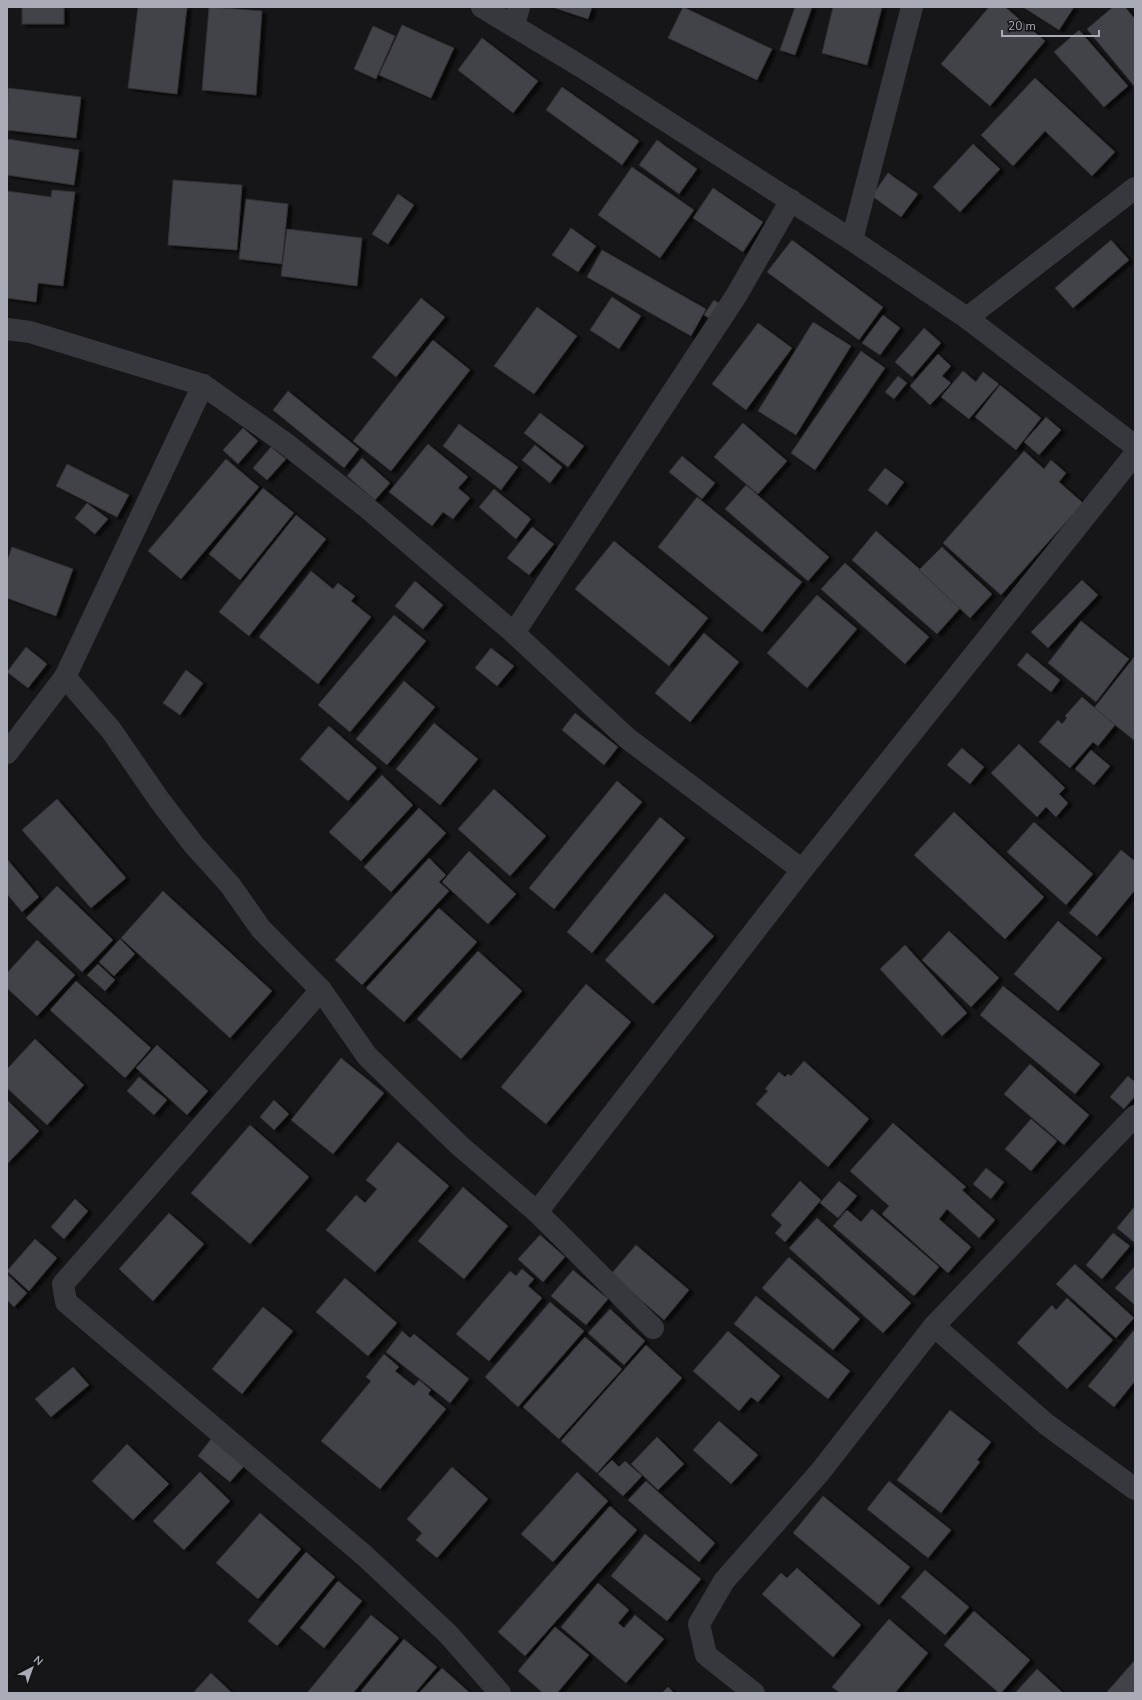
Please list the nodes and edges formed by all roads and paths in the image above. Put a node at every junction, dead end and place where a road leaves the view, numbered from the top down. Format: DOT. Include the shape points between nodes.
graph roads {
  1 [pos="482,7"];
  2 [pos="912,7"];
  3 [pos="516,16"];
  4 [pos="1135,188"];
  5 [pos="791,200"];
  6 [pos="852,240"];
  7 [pos="967,318"];
  8 [pos="7,329"];
  9 [pos="203,385"];
  10 [pos="1135,446"];
  11 [pos="1135,454"];
  12 [pos="514,633"];
  13 [pos="66,677"];
  14 [pos="7,752"];
  15 [pos="802,870"];
  16 [pos="322,990"];
  17 [pos="1135,1116"];
  18 [pos="537,1212"];
  19 [pos="934,1326"];
  20 [pos="653,1328"];
  21 [pos="1135,1489"];
  22 [pos="500,1693"];
  23 [pos="754,1693"];
  1 -- 3 [label="street"];
  2 -- 6 [label="street"];
  3 -- 5 [label="street"];
  4 -- 7 [label="street"];
  5 -- 6 [label="street"];
  5 -- 12 [label="street" via="736,296"];
  6 -- 7 [label="street"];
  7 -- 10 [label="street"];
  8 -- 9 [label="street" via="30,332"];
  9 -- 12 [label="street" via="285,443 365,506"];
  9 -- 13 [label="street"];
  11 -- 15 [label="street"];
  12 -- 15 [label="street" via="627,738"];
  13 -- 14 [label="street"];
  13 -- 16 [label="street" via="111,730 160,802 230,885 261,929"];
  15 -- 18 [label="street"];
  16 -- 18 [label="street" via="367,1056 460,1146"];
  16 -- 22 [label="street" via="63,1284 66,1302 365,1556 448,1634"];
  17 -- 19 [label="street"];
  18 -- 20 [label="street"];
  19 -- 21 [label="street" via="1046,1424"];
  19 -- 23 [label="street" via="820,1472 724,1581 699,1624 706,1655"];
}
